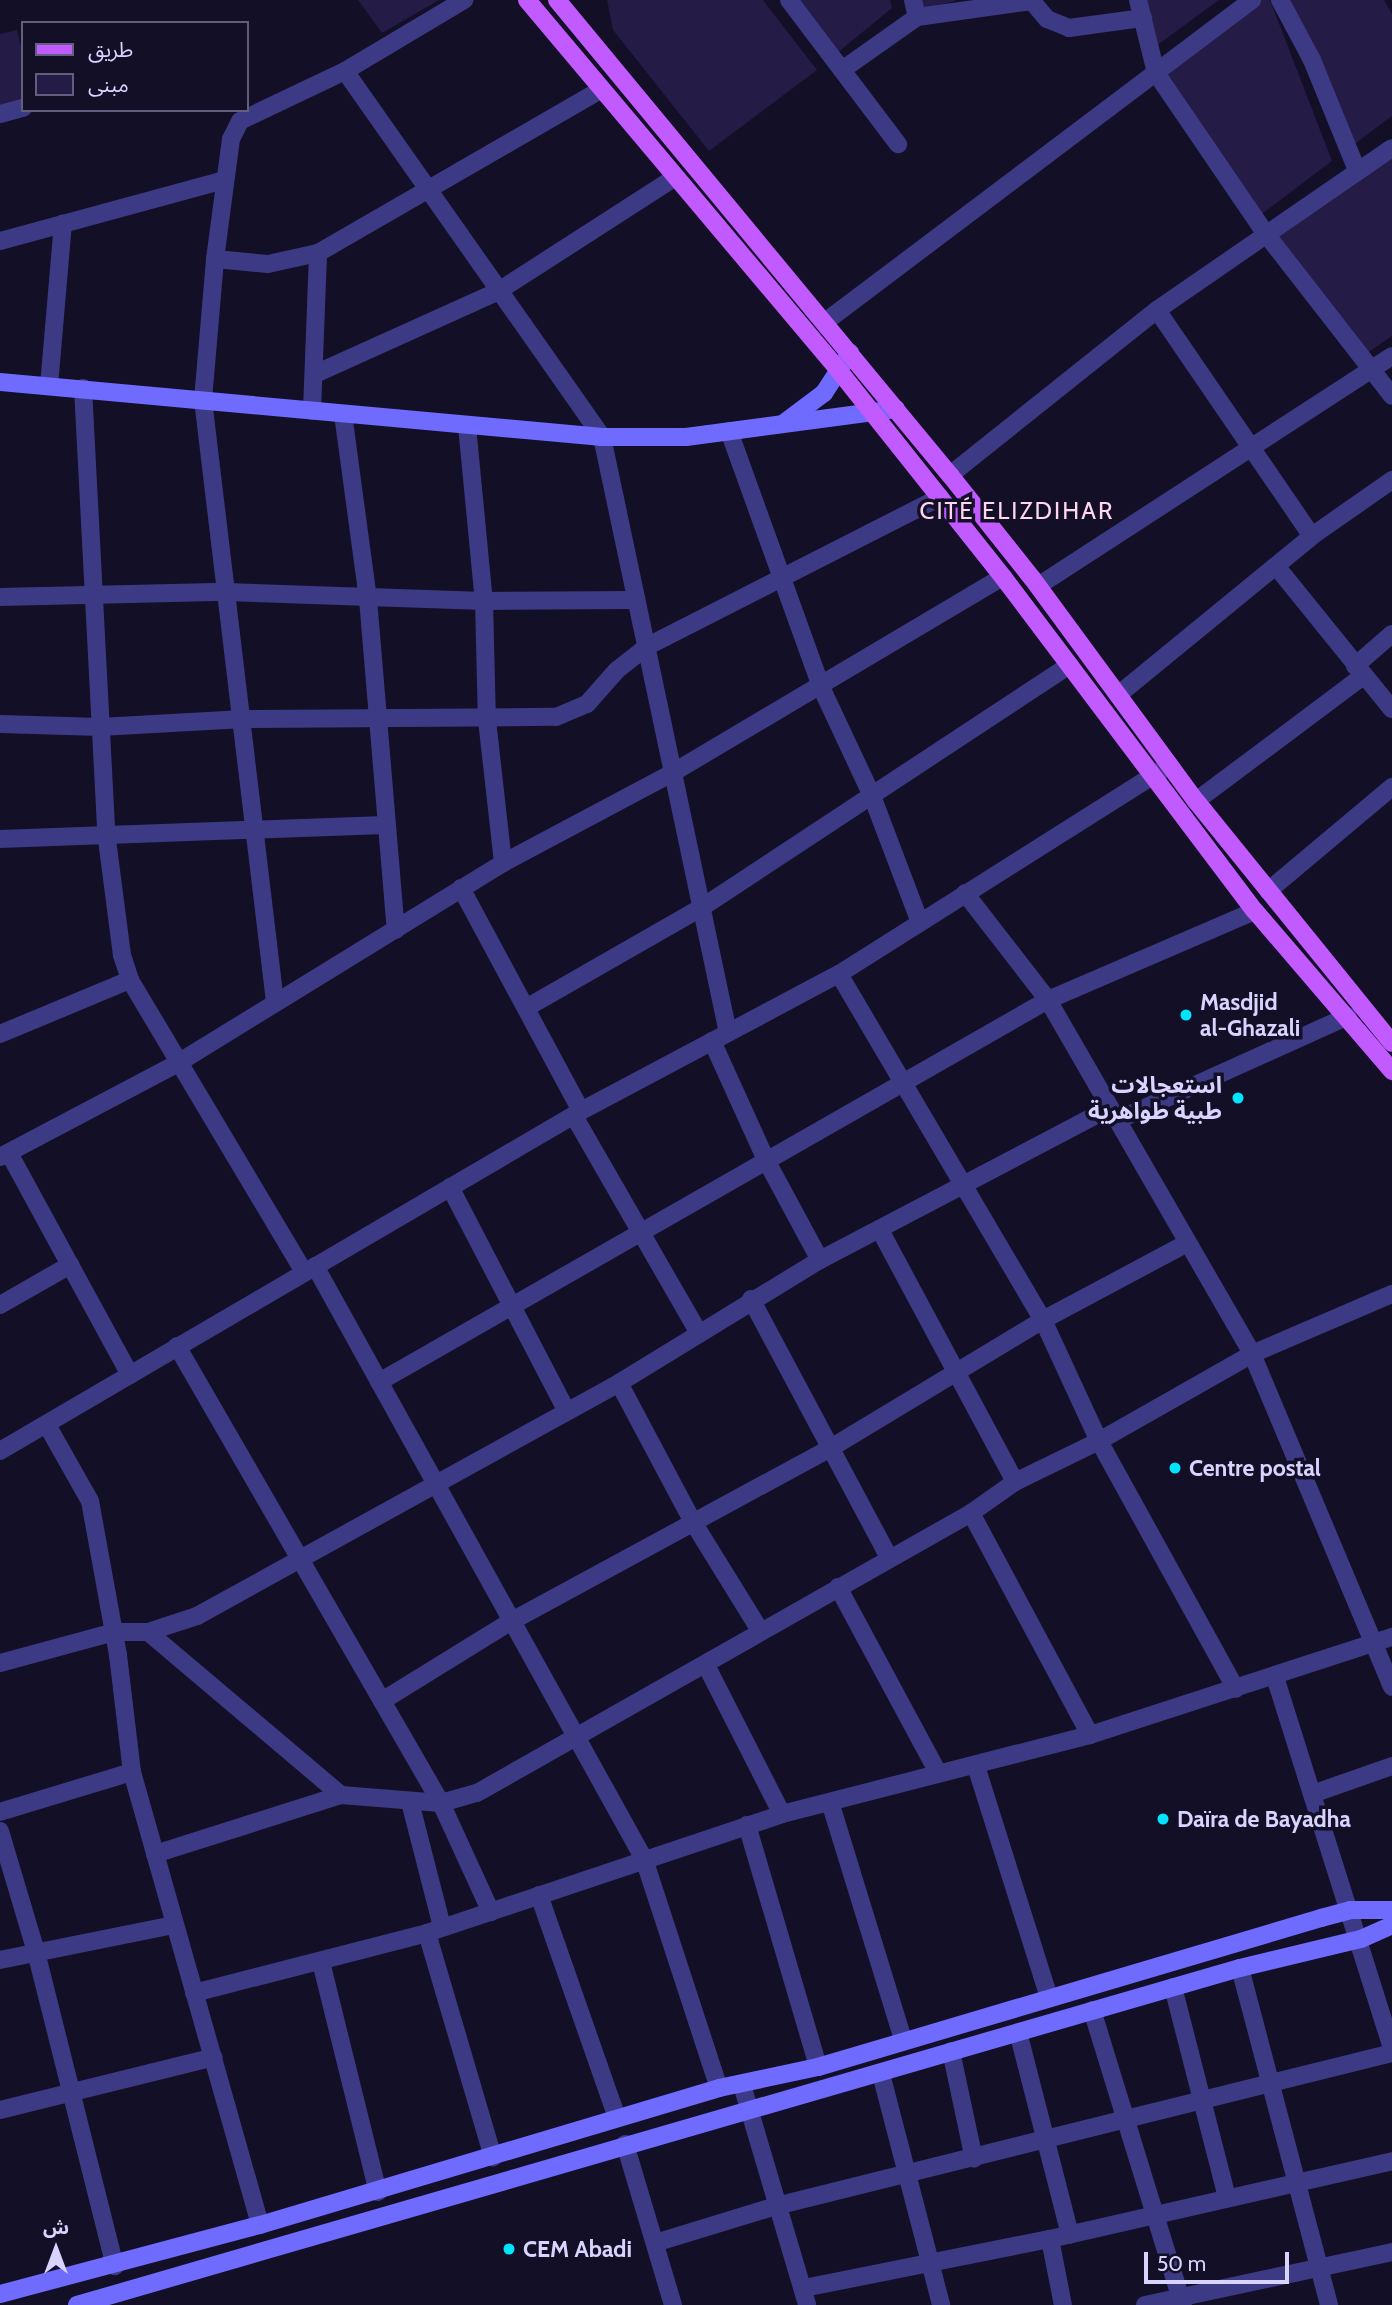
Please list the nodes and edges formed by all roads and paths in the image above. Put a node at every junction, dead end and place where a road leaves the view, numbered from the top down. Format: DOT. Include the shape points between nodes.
graph roads {
  1 [pos="464,0"];
  2 [pos="557,0"];
  3 [pos="789,0"];
  4 [pos="1138,0"];
  5 [pos="1252,0"];
  6 [pos="1280,0"];
  7 [pos="1032,1"];
  8 [pos="533,7"];
  9 [pos="915,9"];
  10 [pos="1143,18"];
  11 [pos="842,70"];
  12 [pos="345,71"];
  13 [pos="1156,73"];
  14 [pos="600,90"];
  15 [pos="21,109"];
  16 [pos="0,114"];
  17 [pos="898,144"];
  18 [pos="1392,148"];
  19 [pos="1357,170"];
  20 [pos="674,178"];
  21 [pos="225,180"];
  22 [pos="431,191"];
  23 [pos="63,224"];
  24 [pos="1266,234"];
  25 [pos="0,241"];
  26 [pos="318,253"];
  27 [pos="215,259"];
  28 [pos="497,292"];
  29 [pos="1157,310"];
  30 [pos="825,321"];
  31 [pos="850,354"];
  32 [pos="1392,356"];
  33 [pos="1373,367"];
  34 [pos="840,372"];
  35 [pos="315,374"];
  36 [pos="0,382"];
  37 [pos="49,386"];
  38 [pos="83,388"];
  39 [pos="1392,396"];
  40 [pos="203,400"];
  41 [pos="896,409"];
  42 [pos="312,411"];
  43 [pos="343,414"];
  44 [pos="872,414"];
  45 [pos="782,424"];
  46 [pos="467,426"];
  47 [pos="729,431"];
  48 [pos="602,437"];
  49 [pos="1252,446"];
  50 [pos="950,475"];
  51 [pos="1392,480"];
  52 [pos="940,497"];
  53 [pos="1312,536"];
  54 [pos="1276,566"];
  55 [pos="781,576"];
  56 [pos="1003,577"];
  57 [pos="1038,586"];
  58 [pos="226,592"];
  59 [pos="94,594"];
  60 [pos="0,597"];
  61 [pos="368,599"];
  62 [pos="634,600"];
  63 [pos="484,601"];
  64 [pos="1392,634"];
  65 [pos="646,647"];
  66 [pos="1070,665"];
  67 [pos="1359,671"];
  68 [pos="821,687"];
  69 [pos="1118,695"];
  70 [pos="1392,709"];
  71 [pos="244,719"];
  72 [pos="487,720"];
  73 [pos="376,721"];
  74 [pos="0,724"];
  75 [pos="100,727"];
  76 [pos="1170,765"];
  77 [pos="674,772"];
  78 [pos="1151,778"];
  79 [pos="1392,788"];
  80 [pos="872,796"];
  81 [pos="1196,801"];
  82 [pos="386,825"];
  83 [pos="254,829"];
  84 [pos="106,832"];
  85 [pos="0,839"];
  86 [pos="503,863"];
  87 [pos="461,888"];
  88 [pos="1268,891"];
  89 [pos="965,893"];
  90 [pos="704,906"];
  91 [pos="1255,911"];
  92 [pos="919,920"];
  93 [pos="396,930"];
  94 [pos="839,974"];
  95 [pos="131,980"];
  96 [pos="1048,1000"];
  97 [pos="275,1002"];
  98 [pos="526,1008"];
  99 [pos="1348,1016"];
  100 [pos="0,1034"];
  101 [pos="720,1037"];
  102 [pos="1392,1043"];
  103 [pos="178,1063"];
  104 [pos="1392,1071"];
  105 [pos="904,1082"];
  106 [pos="578,1114"];
  107 [pos="1113,1114"];
  108 [pos="5,1155"];
  109 [pos="765,1158"];
  110 [pos="964,1183"];
  111 [pos="450,1187"];
  112 [pos="642,1229"];
  113 [pos="880,1230"];
  114 [pos="1187,1242"];
  115 [pos="820,1260"];
  116 [pos="70,1265"];
  117 [pos="309,1269"];
  118 [pos="1392,1294"];
  119 [pos="751,1298"];
  120 [pos="510,1303"];
  121 [pos="0,1305"];
  122 [pos="1043,1321"];
  123 [pos="698,1332"];
  124 [pos="177,1346"];
  125 [pos="1252,1354"];
  126 [pos="130,1375"];
  127 [pos="957,1376"];
  128 [pos="379,1382"];
  129 [pos="619,1383"];
  130 [pos="566,1410"];
  131 [pos="47,1425"];
  132 [pos="1098,1441"];
  133 [pos="829,1449"];
  134 [pos="0,1451"];
  135 [pos="1015,1482"];
  136 [pos="435,1483"];
  137 [pos="971,1513"];
  138 [pos="693,1522"];
  139 [pos="888,1556"];
  140 [pos="298,1558"];
  141 [pos="838,1587"];
  142 [pos="510,1622"];
  143 [pos="114,1632"];
  144 [pos="148,1632"];
  145 [pos="761,1632"];
  146 [pos="1384,1639"];
  147 [pos="0,1663"];
  148 [pos="706,1664"];
  149 [pos="1275,1677"];
  150 [pos="1392,1687"];
  151 [pos="1236,1689"];
  152 [pos="383,1701"];
  153 [pos="1090,1735"];
  154 [pos="577,1740"];
  155 [pos="976,1766"];
  156 [pos="1392,1766"];
  157 [pos="132,1772"];
  158 [pos="938,1773"];
  159 [pos="1315,1793"];
  160 [pos="341,1795"];
  161 [pos="410,1802"];
  162 [pos="830,1802"];
  163 [pos="442,1803"];
  164 [pos="0,1812"];
  165 [pos="782,1814"];
  166 [pos="747,1825"];
  167 [pos="0,1831"];
  168 [pos="155,1854"];
  169 [pos="644,1859"];
  170 [pos="539,1895"];
  171 [pos="1350,1910"];
  172 [pos="1392,1910"];
  173 [pos="491,1912"];
  174 [pos="173,1925"];
  175 [pos="1392,1925"];
  176 [pos="434,1930"];
  177 [pos="1361,1939"];
  178 [pos="36,1952"];
  179 [pos="0,1961"];
  180 [pos="321,1962"];
  181 [pos="1240,1968"];
  182 [pos="1173,1987"];
  183 [pos="194,1993"];
  184 [pos="1049,1997"];
  185 [pos="1092,2010"];
  186 [pos="1018,2032"];
  187 [pos="903,2039"];
  188 [pos="1392,2047"];
  189 [pos="951,2051"];
  190 [pos="1392,2053"];
  191 [pos="214,2057"];
  192 [pos="818,2067"];
  193 [pos="881,2074"];
  194 [pos="1270,2081"];
  195 [pos="742,2085"];
  196 [pos="719,2088"];
  197 [pos="72,2091"];
  198 [pos="1200,2100"];
  199 [pos="0,2110"];
  200 [pos="752,2113"];
  201 [pos="617,2118"];
  202 [pos="1125,2120"];
  203 [pos="1048,2140"];
  204 [pos="625,2144"];
  205 [pos="493,2157"];
  206 [pos="974,2159"];
  207 [pos="1392,2161"];
  208 [pos="911,2176"];
  209 [pos="1295,2183"];
  210 [pos="378,2192"];
  211 [pos="1227,2198"];
  212 [pos="776,2206"];
  213 [pos="1153,2215"];
  214 [pos="260,2225"];
  215 [pos="1070,2234"];
  216 [pos="1050,2239"];
  217 [pos="655,2243"];
  218 [pos="1392,2252"];
  219 [pos="931,2260"];
  220 [pos="115,2266"];
  221 [pos="1319,2267"];
  222 [pos="0,2294"];
  223 [pos="805,2296"];
  224 [pos="1182,2301"];
  225 [pos="77,2305"];
  226 [pos="673,2305"];
  227 [pos="941,2305"];
  228 [pos="1063,2305"];
  229 [pos="1145,2305"];
  230 [pos="1329,2305"];
  1 -- 12 [label="street"];
  2 -- 8 [label="street"];
  2 -- 30 [label="main road"];
  3 -- 11 [label="street"];
  4 -- 10 [label="street"];
  5 -- 13 [label="street"];
  6 -- 19 [label="street" via="1312,60"];
  7 -- 9 [label="street"];
  7 -- 10 [label="street" via="1047,19 1069,28"];
  8 -- 14 [label="main road"];
  9 -- 11 [label="street"];
  10 -- 13 [label="street"];
  11 -- 17 [label="street"];
  12 -- 21 [label="street" via="240,121 231,139"];
  12 -- 22 [label="street"];
  13 -- 24 [label="street"];
  13 -- 30 [label="street"];
  14 -- 20 [label="main road"];
  14 -- 22 [label="street"];
  15 -- 16 [label="street"];
  18 -- 19 [label="street"];
  19 -- 24 [label="street"];
  20 -- 28 [label="street"];
  20 -- 34 [label="main road"];
  21 -- 23 [label="street"];
  21 -- 27 [label="street"];
  22 -- 26 [label="street"];
  22 -- 28 [label="street"];
  23 -- 25 [label="street"];
  23 -- 37 [label="street"];
  24 -- 29 [label="street"];
  24 -- 33 [label="street"];
  26 -- 27 [label="street" via="268,264"];
  26 -- 35 [label="street"];
  27 -- 40 [label="street"];
  28 -- 35 [label="street"];
  28 -- 48 [label="street" via="585,407"];
  29 -- 49 [label="street"];
  29 -- 50 [label="street"];
  30 -- 31 [label="main road"];
  31 -- 34 [label="main road"];
  31 -- 41 [label="main road"];
  32 -- 33 [label="street"];
  33 -- 39 [label="street"];
  33 -- 49 [label="street"];
  34 -- 44 [label="main road"];
  34 -- 45 [label="main road" via="824,393"];
  35 -- 42 [label="street"];
  36 -- 37 [label="main road"];
  37 -- 38 [label="main road"];
  38 -- 40 [label="main road"];
  38 -- 59 [label="street"];
  40 -- 42 [label="main road"];
  40 -- 58 [label="street"];
  41 -- 44 [label="main road"];
  41 -- 50 [label="main road"];
  42 -- 43 [label="main road"];
  43 -- 46 [label="main road"];
  43 -- 61 [label="street"];
  44 -- 45 [label="main road"];
  44 -- 52 [label="main road"];
  45 -- 47 [label="main road"];
  46 -- 48 [label="main road"];
  46 -- 63 [label="street"];
  47 -- 48 [label="main road" via="663,439"];
  47 -- 55 [label="street"];
  48 -- 62 [label="street"];
  49 -- 53 [label="street"];
  49 -- 57 [label="street"];
  50 -- 57 [label="main road"];
  51 -- 53 [label="street"];
  52 -- 55 [label="street"];
  52 -- 56 [label="main road"];
  53 -- 54 [label="street"];
  54 -- 67 [label="street"];
  54 -- 69 [label="street"];
  55 -- 65 [label="street"];
  55 -- 68 [label="street"];
  56 -- 66 [label="main road"];
  56 -- 68 [label="street"];
  57 -- 69 [label="main road"];
  58 -- 59 [label="street"];
  58 -- 61 [label="street"];
  58 -- 71 [label="street"];
  59 -- 60 [label="street"];
  59 -- 75 [label="street"];
  61 -- 63 [label="street"];
  61 -- 73 [label="street"];
  62 -- 63 [label="street"];
  62 -- 65 [label="street"];
  63 -- 72 [label="street"];
  64 -- 67 [label="street"];
  65 -- 72 [label="street" via="580,709 556,717"];
  65 -- 77 [label="street"];
  66 -- 78 [label="main road"];
  66 -- 80 [label="street"];
  67 -- 70 [label="street"];
  67 -- 81 [label="street"];
  68 -- 77 [label="street"];
  68 -- 80 [label="street"];
  69 -- 76 [label="main road"];
  71 -- 73 [label="street"];
  71 -- 75 [label="street"];
  71 -- 83 [label="street"];
  72 -- 73 [label="street"];
  72 -- 86 [label="street"];
  73 -- 82 [label="street"];
  74 -- 75 [label="street"];
  75 -- 84 [label="street"];
  76 -- 78 [label="street"];
  76 -- 81 [label="main road"];
  77 -- 86 [label="street"];
  77 -- 90 [label="street"];
  78 -- 89 [label="street"];
  78 -- 91 [label="main road"];
  79 -- 88 [label="street"];
  80 -- 90 [label="street"];
  80 -- 92 [label="street"];
  81 -- 88 [label="main road"];
  82 -- 83 [label="street"];
  82 -- 93 [label="street"];
  83 -- 84 [label="street"];
  83 -- 97 [label="street"];
  84 -- 85 [label="street"];
  84 -- 95 [label="street" via="114,909"];
  86 -- 87 [label="street"];
  87 -- 93 [label="street"];
  87 -- 98 [label="street"];
  88 -- 102 [label="main road"];
  89 -- 92 [label="street"];
  89 -- 96 [label="street"];
  90 -- 98 [label="street"];
  90 -- 101 [label="street"];
  91 -- 96 [label="street"];
  91 -- 99 [label="main road"];
  92 -- 94 [label="street"];
  93 -- 97 [label="street"];
  94 -- 101 [label="street"];
  94 -- 105 [label="street"];
  95 -- 100 [label="street"];
  95 -- 103 [label="street"];
  96 -- 105 [label="street"];
  96 -- 107 [label="street"];
  97 -- 103 [label="street"];
  98 -- 106 [label="street"];
  99 -- 104 [label="main road"];
  99 -- 107 [label="street"];
  101 -- 106 [label="street"];
  101 -- 109 [label="street"];
  103 -- 108 [label="street"];
  103 -- 117 [label="street"];
  105 -- 109 [label="street"];
  105 -- 110 [label="street"];
  106 -- 111 [label="street"];
  106 -- 112 [label="street"];
  107 -- 110 [label="street"];
  107 -- 114 [label="street"];
  108 -- 116 [label="street"];
  109 -- 112 [label="street"];
  109 -- 115 [label="street"];
  110 -- 113 [label="street"];
  110 -- 122 [label="street"];
  111 -- 117 [label="street"];
  111 -- 120 [label="street"];
  112 -- 120 [label="street"];
  112 -- 123 [label="street"];
  113 -- 115 [label="street"];
  113 -- 127 [label="street"];
  114 -- 122 [label="street"];
  114 -- 125 [label="street"];
  115 -- 119 [label="street"];
  116 -- 121 [label="street"];
  116 -- 126 [label="street"];
  117 -- 124 [label="street"];
  117 -- 128 [label="street"];
  118 -- 125 [label="street"];
  119 -- 123 [label="street"];
  119 -- 133 [label="street"];
  120 -- 128 [label="street"];
  120 -- 130 [label="street"];
  122 -- 127 [label="street"];
  122 -- 132 [label="street"];
  123 -- 129 [label="street"];
  124 -- 126 [label="street"];
  124 -- 140 [label="street"];
  125 -- 132 [label="street"];
  125 -- 146 [label="street"];
  126 -- 131 [label="street"];
  127 -- 133 [label="street"];
  127 -- 135 [label="street"];
  128 -- 136 [label="street"];
  129 -- 130 [label="street"];
  129 -- 138 [label="street"];
  130 -- 136 [label="street"];
  131 -- 134 [label="street"];
  131 -- 143 [label="street" via="90,1501"];
  132 -- 135 [label="street"];
  132 -- 151 [label="street"];
  133 -- 138 [label="street"];
  133 -- 139 [label="street"];
  135 -- 137 [label="street"];
  136 -- 140 [label="street"];
  136 -- 142 [label="street"];
  137 -- 139 [label="street"];
  137 -- 153 [label="street"];
  138 -- 142 [label="street"];
  138 -- 145 [label="street"];
  139 -- 141 [label="street"];
  140 -- 144 [label="street" via="197,1616"];
  140 -- 152 [label="street"];
  141 -- 145 [label="street"];
  141 -- 158 [label="street"];
  142 -- 152 [label="street"];
  142 -- 154 [label="street"];
  143 -- 144 [label="street"];
  143 -- 147 [label="street"];
  143 -- 157 [label="street"];
  144 -- 160 [label="street"];
  145 -- 148 [label="street"];
  146 -- 149 [label="street"];
  146 -- 150 [label="street"];
  148 -- 154 [label="street"];
  148 -- 165 [label="street"];
  149 -- 151 [label="street"];
  149 -- 159 [label="street"];
  151 -- 153 [label="street"];
  152 -- 163 [label="street"];
  153 -- 155 [label="street"];
  154 -- 163 [label="street" via="477,1793"];
  154 -- 169 [label="street"];
  155 -- 158 [label="street"];
  155 -- 184 [label="street"];
  156 -- 159 [label="street"];
  157 -- 164 [label="street"];
  157 -- 168 [label="street"];
  158 -- 162 [label="street"];
  159 -- 171 [label="street"];
  160 -- 161 [label="street"];
  160 -- 168 [label="street"];
  161 -- 163 [label="street"];
  161 -- 176 [label="street"];
  162 -- 165 [label="street"];
  162 -- 187 [label="street"];
  163 -- 173 [label="street"];
  165 -- 166 [label="street"];
  166 -- 169 [label="street"];
  166 -- 192 [label="street"];
  167 -- 178 [label="street"];
  168 -- 174 [label="street"];
  169 -- 170 [label="street"];
  169 -- 196 [label="street"];
  170 -- 173 [label="street"];
  170 -- 201 [label="street"];
  171 -- 172 [label="main road"];
  171 -- 177 [label="street"];
  171 -- 184 [label="main road"];
  173 -- 176 [label="street"];
  174 -- 178 [label="street"];
  174 -- 183 [label="street"];
  175 -- 177 [label="main road"];
  176 -- 180 [label="street"];
  176 -- 205 [label="street"];
  177 -- 181 [label="main road"];
  177 -- 188 [label="street"];
  178 -- 179 [label="street"];
  178 -- 197 [label="street"];
  180 -- 183 [label="street"];
  180 -- 210 [label="street"];
  181 -- 182 [label="main road"];
  181 -- 194 [label="street"];
  182 -- 185 [label="main road"];
  182 -- 198 [label="street"];
  183 -- 191 [label="street"];
  184 -- 187 [label="main road"];
  185 -- 186 [label="main road"];
  185 -- 202 [label="street"];
  186 -- 189 [label="main road"];
  186 -- 203 [label="street"];
  187 -- 192 [label="main road"];
  189 -- 193 [label="main road"];
  189 -- 206 [label="street"];
  190 -- 194 [label="street"];
  191 -- 197 [label="street"];
  191 -- 214 [label="street"];
  192 -- 195 [label="main road"];
  193 -- 200 [label="main road"];
  193 -- 208 [label="street"];
  194 -- 198 [label="street"];
  194 -- 209 [label="street"];
  195 -- 196 [label="main road"];
  195 -- 200 [label="street"];
  196 -- 201 [label="main road"];
  197 -- 199 [label="street"];
  197 -- 220 [label="street"];
  198 -- 202 [label="street"];
  198 -- 211 [label="street"];
  200 -- 204 [label="main road"];
  200 -- 212 [label="street"];
  201 -- 205 [label="main road"];
  202 -- 203 [label="street"];
  202 -- 213 [label="street"];
  203 -- 206 [label="street"];
  203 -- 215 [label="street"];
  204 -- 217 [label="street"];
  204 -- 225 [label="main road"];
  205 -- 210 [label="main road"];
  206 -- 208 [label="street"];
  207 -- 209 [label="street"];
  208 -- 212 [label="street"];
  208 -- 219 [label="street"];
  209 -- 211 [label="street"];
  209 -- 221 [label="street"];
  210 -- 214 [label="main road"];
  211 -- 213 [label="street"];
  212 -- 217 [label="street"];
  212 -- 223 [label="street"];
  213 -- 215 [label="street"];
  213 -- 224 [label="street"];
  214 -- 220 [label="main road"];
  215 -- 216 [label="street"];
  216 -- 219 [label="street"];
  216 -- 228 [label="street"];
  217 -- 226 [label="street"];
  218 -- 221 [label="street"];
  219 -- 223 [label="street"];
  219 -- 227 [label="street"];
  220 -- 222 [label="main road"];
  221 -- 224 [label="street"];
  221 -- 230 [label="street"];
  224 -- 229 [label="street"];
}
